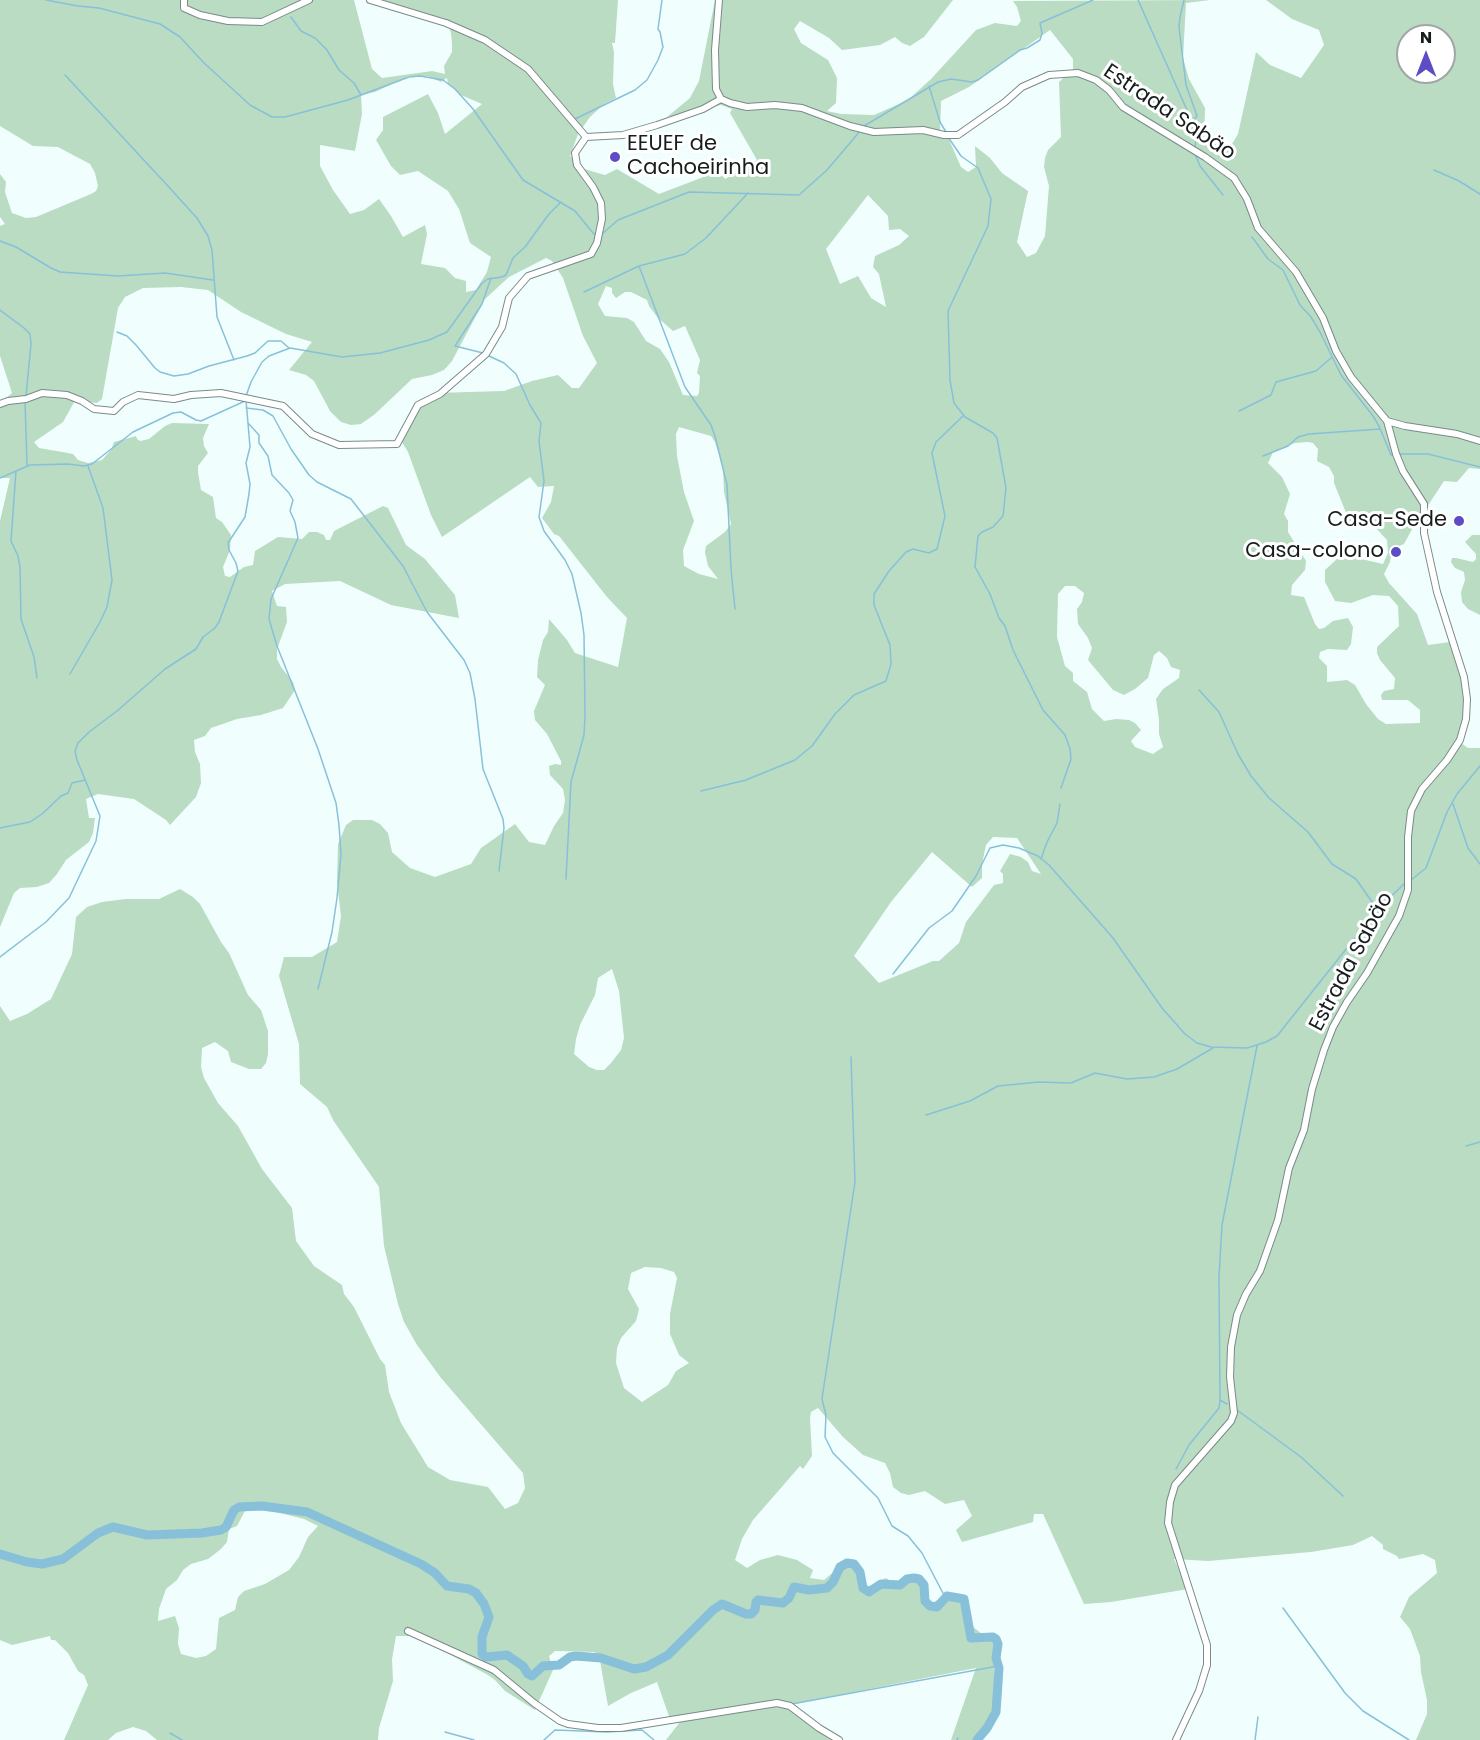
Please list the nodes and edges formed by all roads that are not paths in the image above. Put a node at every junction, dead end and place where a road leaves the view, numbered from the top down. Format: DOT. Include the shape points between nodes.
graph roads {
  1 [pos="184,0"];
  2 [pos="309,0"];
  3 [pos="370,0"];
  4 [pos="719,0"];
  5 [pos="721,99"];
  6 [pos="586,137"];
  7 [pos="0,405"];
  8 [pos="1387,421"];
  9 [pos="1480,441"];
  10 [pos="408,1631"];
  11 [pos="839,1740"];
  12 [pos="1176,1740"];
  1 -- 2 [label="street" via="184,8 200,15 262,22"];
  3 -- 6 [label="street" via="446,23 485,40 528,69"];
  4 -- 5 [label="street" via="715,50 716,88"];
  5 -- 6 [label="street" via="646,129"];
  5 -- 8 [label="street, Estrada Sabäo" via="747,107 802,108 874,132 923,130 958,135 1022,87 1049,75 1078,73 1096,80 1123,107 1234,178 1258,228 1296,272 1351,377"];
  6 -- 7 [label="street" via="575,153 577,165 593,187 602,211 597,243 591,254 528,276 509,298 502,327 486,354 440,394 418,405 397,444 339,445 312,434 283,406 221,393 174,399 138,395 114,411 94,409 67,395 42,393"];
  8 -- 9 [label="street"];
  8 -- 12 [label="street, Estrada Sabäo" via="1402,471 1424,504 1424,533 1437,592 1464,677 1466,719 1460,740 1422,789 1411,811 1408,890 1399,916 1333,1027 1324,1050 1278,1220 1260,1271 1237,1315 1230,1377 1232,1420 1175,1485 1170,1502 1168,1523 1207,1645 1208,1665"];
  10 -- 11 [label="street" via="494,1671 568,1724 621,1728 777,1703 790,1706"];
}
